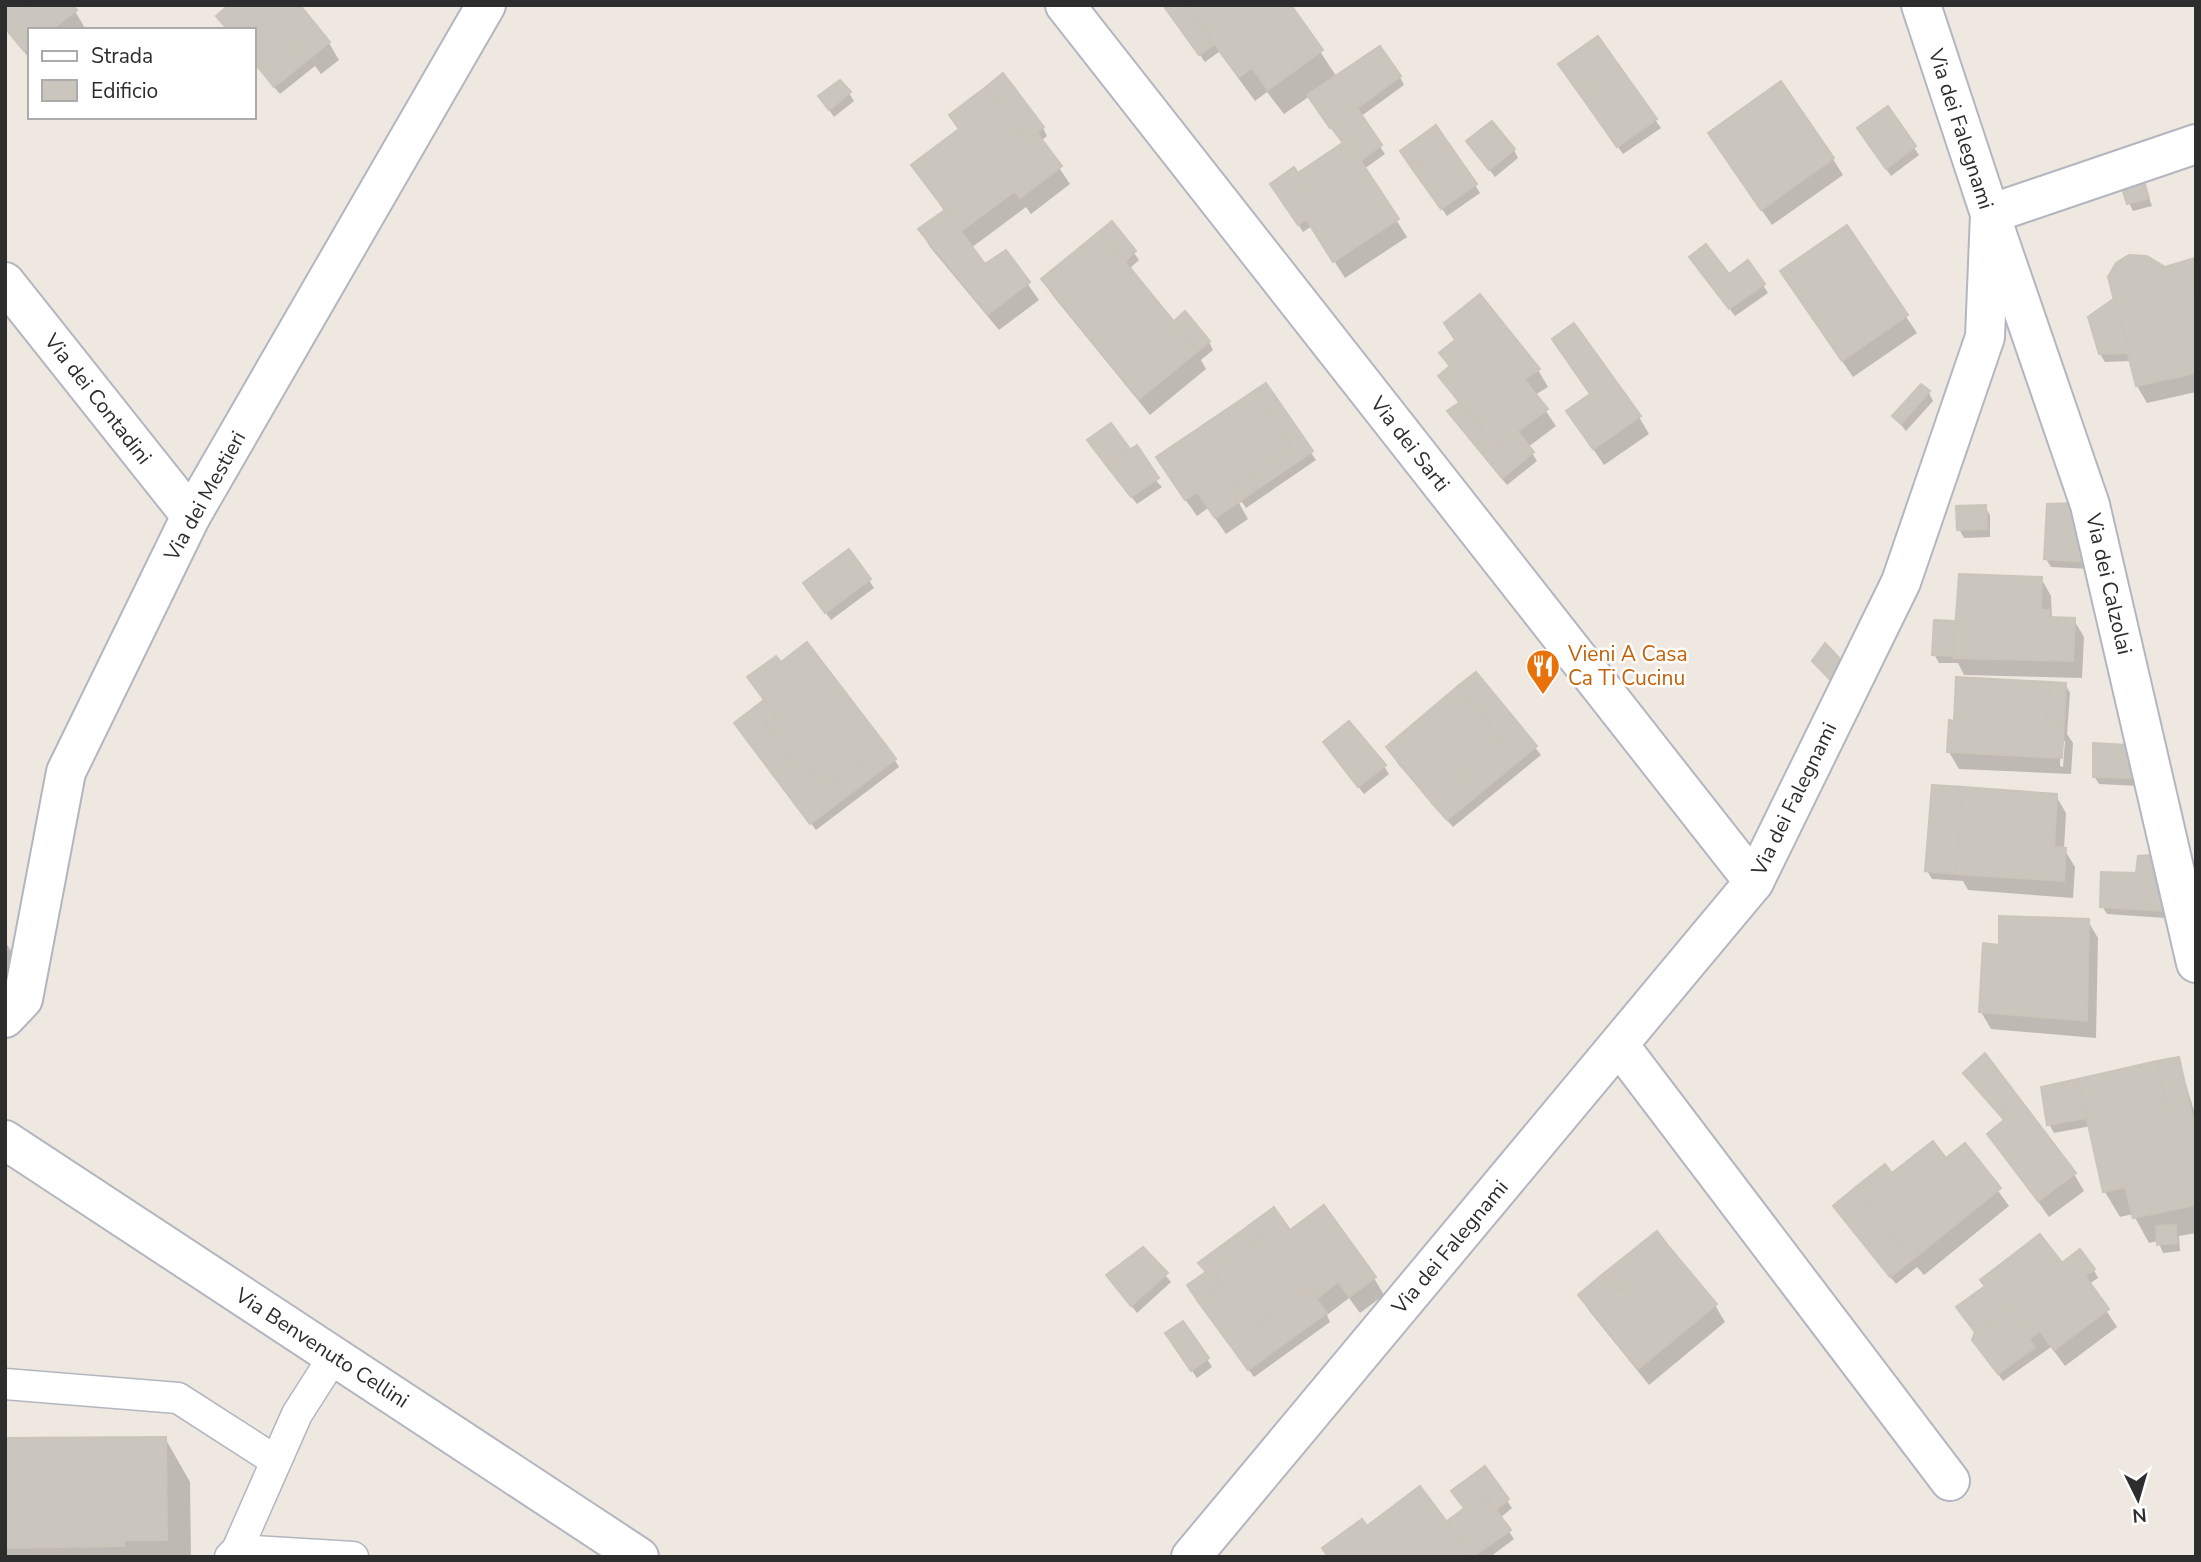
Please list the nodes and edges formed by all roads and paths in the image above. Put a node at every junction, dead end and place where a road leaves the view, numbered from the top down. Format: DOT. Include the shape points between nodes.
graph roads {
  1 [pos="486,5"];
  2 [pos="1065,5"];
  3 [pos="1921,5"];
  4 [pos="2196,144"];
  5 [pos="1990,214"];
  6 [pos="5,282"];
  7 [pos="191,516"];
  8 [pos="1754,882"];
  9 [pos="2196,963"];
  10 [pos="5,1018"];
  11 [pos="1619,1045"];
  12 [pos="5,1140"];
  13 [pos="334,1356"];
  14 [pos="5,1384"];
  15 [pos="276,1461"];
  16 [pos="1950,1481"];
  17 [pos="233,1553"];
  18 [pos="353,1557"];
  19 [pos="639,1557"];
  20 [pos="1191,1557"];
  1 -- 7 [label="street, Via dei Mestieri"];
  2 -- 8 [label="street, Via dei Sarti"];
  3 -- 5 [label="street, Via dei Falegnami"];
  4 -- 5 [label="street"];
  5 -- 8 [label="street, Via dei Falegnami" via="1985,337 1902,582"];
  5 -- 9 [label="street, Via dei Calzolai" via="2090,505"];
  6 -- 7 [label="street, Via dei Contadini"];
  7 -- 10 [label="street, Via dei Mestieri" via="66,772 23,999"];
  8 -- 11 [label="street, Via dei Falegnami"];
  11 -- 16 [label="street"];
  11 -- 20 [label="street, Via dei Falegnami"];
  12 -- 13 [label="street, Via Benvenuto Cellini"];
  13 -- 15 [label="lane" via="297,1414"];
  13 -- 19 [label="street, Via Benvenuto Cellini"];
  14 -- 15 [label="lane" via="178,1398"];
  15 -- 17 [label="lane"];
  17 -- 18 [label="lane"];
}
